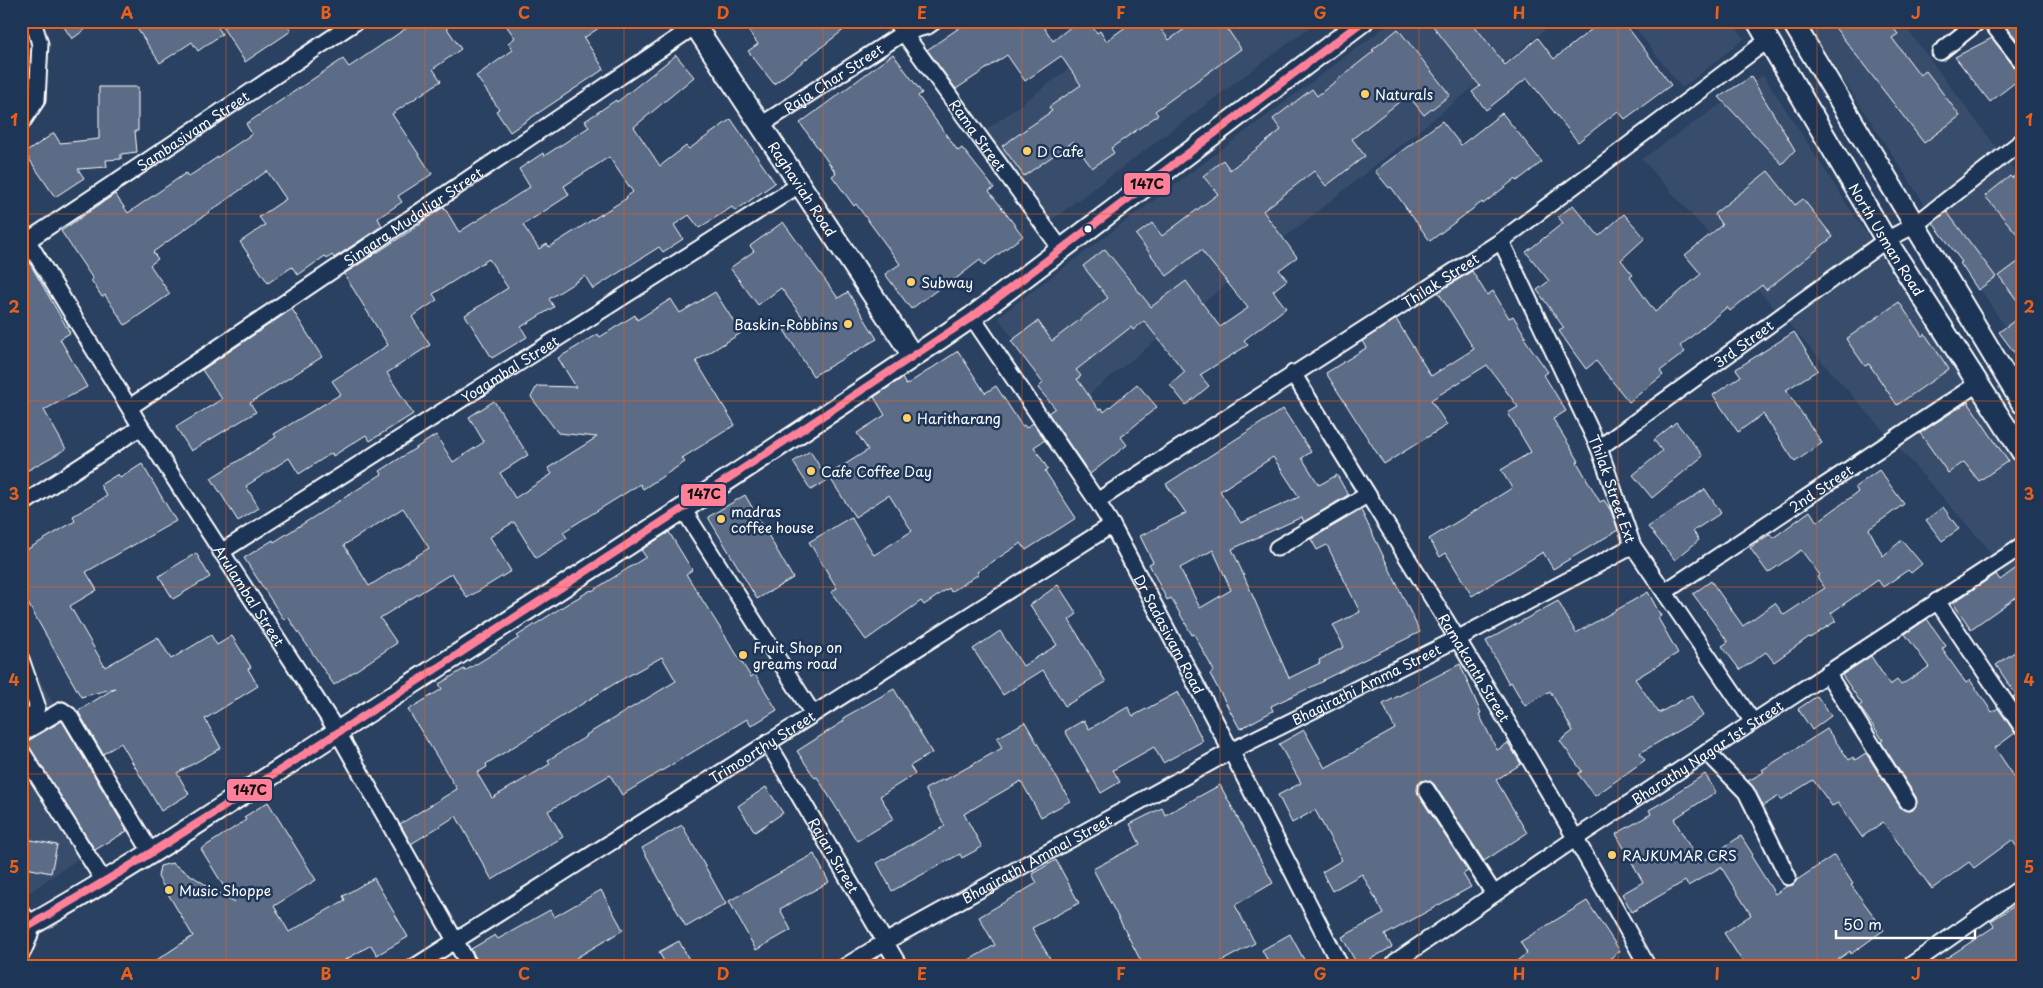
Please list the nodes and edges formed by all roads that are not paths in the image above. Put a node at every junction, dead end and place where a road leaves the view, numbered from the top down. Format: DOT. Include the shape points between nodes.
graph roads {
  1 [pos="33,21"];
  2 [pos="358,21"];
  3 [pos="935,21"];
  4 [pos="1363,21"];
  5 [pos="1757,21"];
  6 [pos="1792,21"];
  7 [pos="1979,21"];
  8 [pos="1990,21"];
  9 [pos="693,24"];
  10 [pos="899,27"];
  11 [pos="1768,40"];
  12 [pos="1940,52"];
  13 [pos="2022,62"];
  14 [pos="21,124"];
  15 [pos="761,125"];
  16 [pos="2022,141"];
  17 [pos="799,185"];
  18 [pos="1915,225"];
  19 [pos="24,235"];
  20 [pos="1501,240"];
  21 [pos="1886,240"];
  22 [pos="1061,249"];
  23 [pos="972,317"];
  24 [pos="914,356"];
  25 [pos="1293,373"];
  26 [pos="1977,384"];
  27 [pos="2020,398"];
  28 [pos="130,407"];
  29 [pos="141,427"];
  30 [pos="1599,448"];
  31 [pos="2022,452"];
  32 [pos="1367,495"];
  33 [pos="1097,500"];
  34 [pos="21,506"];
  35 [pos="683,509"];
  36 [pos="1112,525"];
  37 [pos="1633,546"];
  38 [pos="2022,546"];
  39 [pos="1277,548"];
  40 [pos="221,552"];
  41 [pos="1666,591"];
  42 [pos="1937,601"];
  43 [pos="1458,639"];
  44 [pos="21,660"];
  45 [pos="1827,673"];
  46 [pos="812,714"];
  47 [pos="21,720"];
  48 [pos="1753,722"];
  49 [pos="2022,727"];
  50 [pos="337,731"];
  51 [pos="21,734"];
  52 [pos="768,742"];
  53 [pos="21,750"];
  54 [pos="1231,751"];
  55 [pos="1707,752"];
  56 [pos="1426,789"];
  57 [pos="1908,802"];
  58 [pos="1576,838"];
  59 [pos="152,854"];
  60 [pos="1788,877"];
  61 [pos="105,883"];
  62 [pos="2022,887"];
  63 [pos="1494,894"];
  64 [pos="23,927"];
  65 [pos="454,941"];
  66 [pos="886,942"];
  67 [pos="21,950"];
  68 [pos="1394,965"];
  69 [pos="414,967"];
  70 [pos="470,967"];
  71 [pos="844,967"];
  72 [pos="900,967"];
  73 [pos="1340,967"];
  74 [pos="1648,967"];
  75 [pos="1908,967"];
  1 -- 14 [label="street" via="40,44 37,100"];
  2 -- 19 [label="street, Sambasivam Street"];
  3 -- 10 [label="street, Raja Char Street" via="928,26"];
  4 -- 22 [label="main road"];
  5 -- 11 [label="main road, North Usman Road"];
  6 -- 18 [label="main road"];
  7 -- 12 [label="street"];
  8 -- 13 [label="street"];
  9 -- 15 [label="main road, Raghaviah Road"];
  9 -- 28 [label="street, Singara Mudaliar Street"];
  10 -- 15 [label="street, Raja Char Street"];
  10 -- 22 [label="street, Rama Street"];
  11 -- 20 [label="street, Thilak Street"];
  11 -- 21 [label="main road, North Usman Road"];
  15 -- 17 [label="main road, Raghaviah Road"];
  16 -- 18 [label="street, 3rd Street"];
  17 -- 24 [label="main road, Raghaviah Road"];
  17 -- 40 [label="street, Yogambal Street"];
  18 -- 21 [label="street, 3rd Street"];
  18 -- 27 [label="main road"];
  19 -- 28 [label="street, Arulambal Street"];
  20 -- 25 [label="street, Thilak Street"];
  20 -- 30 [label="street, Thilak Street Ext"];
  21 -- 26 [label="main road, North Usman Road"];
  21 -- 30 [label="street, 3rd Street"];
  22 -- 23 [label="main road"];
  23 -- 24 [label="main road"];
  23 -- 33 [label="street, Dr Sadasivam Road"];
  24 -- 35 [label="main road"];
  25 -- 32 [label="street, Ramakanth Street"];
  25 -- 33 [label="street, Thilak Street"];
  26 -- 31 [label="main road, North Usman Road"];
  26 -- 41 [label="street, 2nd Street"];
  28 -- 29 [label="street, Arulambal Street"];
  29 -- 34 [label="street"];
  29 -- 40 [label="street, Arulambal Street"];
  30 -- 37 [label="street, Thilak Street Ext"];
  32 -- 39 [label="street"];
  32 -- 43 [label="street, Ramakanth Street"];
  33 -- 36 [label="street, Dr Sadasivam Road"];
  35 -- 46 [label="street"];
  35 -- 50 [label="main road"];
  36 -- 46 [label="street, Trimoorthy Street"];
  36 -- 54 [label="street, Dr Sadasivam Road"];
  37 -- 41 [label="street, Thilak Street Ext"];
  37 -- 43 [label="street, Bhagirathi Amma Street"];
  38 -- 42 [label="street, Bharathy Nagar 1st Street"];
  40 -- 50 [label="street, Arulambal Street"];
  41 -- 48 [label="street, Thilak Street Ext"];
  42 -- 45 [label="street, Bharathy Nagar 1st Street"];
  42 -- 49 [label="street"];
  43 -- 54 [label="street, Bhagirathi Amma Street"];
  43 -- 58 [label="street, Ramakanth Street"];
  44 -- 47 [label="street" via="37,709"];
  45 -- 48 [label="street, Bharathy Nagar 1st Street"];
  45 -- 57 [label="street"];
  46 -- 52 [label="street, Trimoorthy Street"];
  48 -- 55 [label="street, Bharathy Nagar 1st Street"];
  50 -- 59 [label="main road"];
  50 -- 65 [label="street, Arulambal Street"];
  51 -- 59 [label="street" via="62,710 69,715"];
  52 -- 65 [label="street, Trimoorthy Street"];
  52 -- 66 [label="street, Rajan Street"];
  53 -- 61 [label="street"];
  54 -- 66 [label="street, Bhagirathi Ammal Street"];
  54 -- 73 [label="street, Dr Sadasivam Road"];
  55 -- 58 [label="street, Bharathy Nagar 1st Street"];
  55 -- 60 [label="street" via="1746,792"];
  56 -- 63 [label="street"];
  58 -- 63 [label="street, Bharathy Nagar 1st Street"];
  58 -- 74 [label="street, Ramakanth Street"];
  59 -- 61 [label="main road"];
  61 -- 64 [label="main road"];
  62 -- 75 [label="street"];
  63 -- 68 [label="street, Bharathy Nagar 1st Street"];
  64 -- 67 [label="main road" via="30,932"];
  65 -- 69 [label="street, Trimoorthy Street"];
  65 -- 70 [label="street, Arulambal Street"];
  66 -- 71 [label="street, Bhagirathi Ammal Street"];
  66 -- 72 [label="street, Rajan Street"];
}
